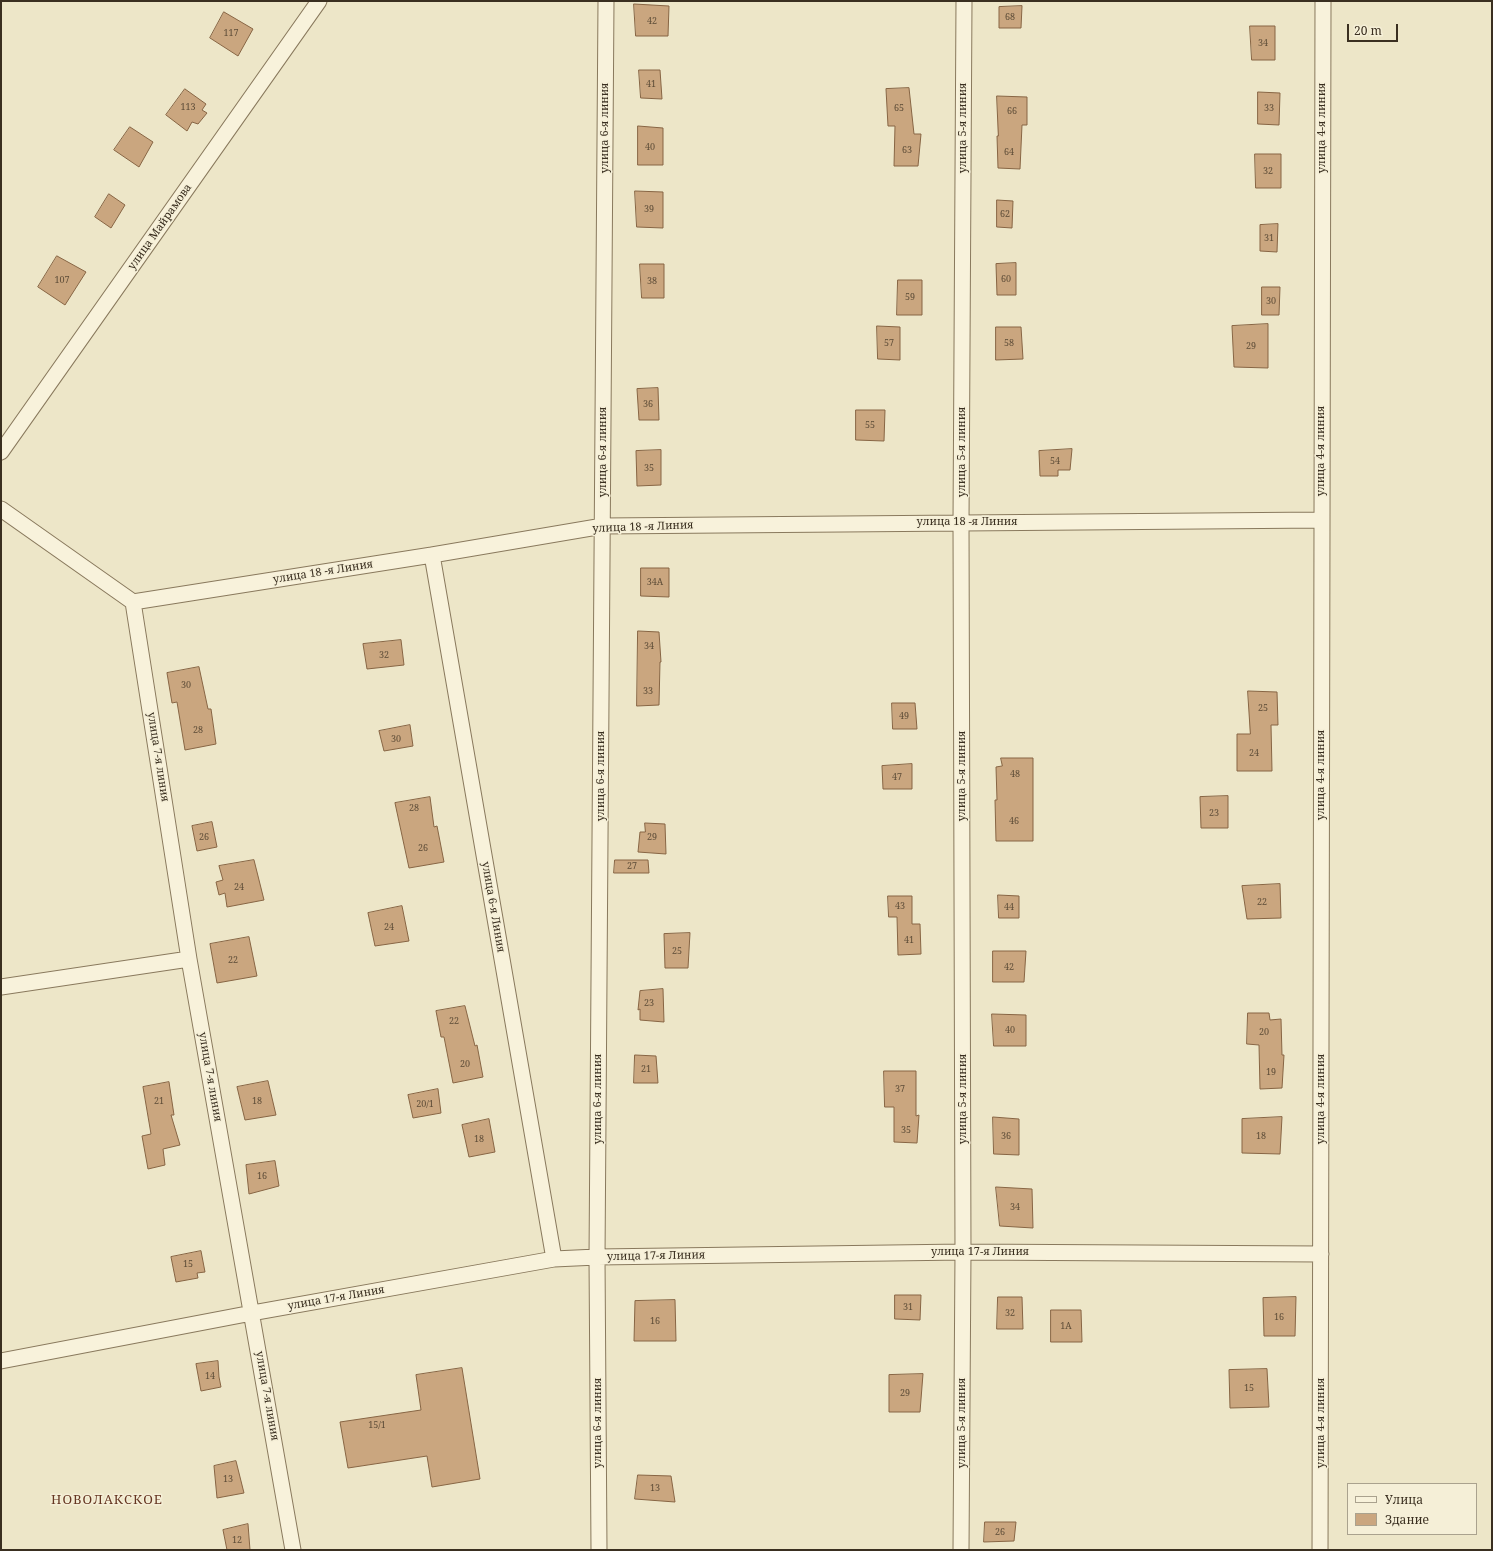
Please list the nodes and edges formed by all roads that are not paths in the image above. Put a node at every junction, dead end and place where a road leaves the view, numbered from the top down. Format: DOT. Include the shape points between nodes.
graph roads {
  1 [pos="319,1"];
  2 [pos="606,1"];
  3 [pos="964,1"];
  4 [pos="1323,1"];
  5 [pos="1,452"];
  6 [pos="1,509"];
  7 [pos="1321,520"];
  8 [pos="962,522"];
  9 [pos="603,526"];
  10 [pos="432,555"];
  11 [pos="133,602"];
  12 [pos="189,959"];
  13 [pos="1,987"];
  14 [pos="963,1252"];
  15 [pos="1321,1254"];
  16 [pos="597,1257"];
  17 [pos="554,1259"];
  18 [pos="252,1313"];
  19 [pos="1,1361"];
  20 [pos="294,1550"];
  21 [pos="599,1550"];
  22 [pos="961,1550"];
  23 [pos="1320,1550"];
  1 -- 5 [label="street, улица Майрамова"];
  2 -- 9 [label="street, улица 6-я линия"];
  3 -- 8 [label="street, улица 5-я линия"];
  4 -- 7 [label="street, улица 4-я линия"];
  6 -- 11 [label="street"];
  7 -- 8 [label="street, улица 18 -я Линия"];
  7 -- 15 [label="street, улица 4-я линия"];
  8 -- 9 [label="street, улица 18 -я Линия"];
  8 -- 14 [label="street, улица 5-я линия"];
  9 -- 10 [label="street, улица 18 -я Линия"];
  9 -- 16 [label="street, улица 6-я линия"];
  10 -- 11 [label="street, улица 18 -я Линия"];
  10 -- 17 [label="street, улица 6-я Линия"];
  11 -- 12 [label="street, улица 7-я линия"];
  12 -- 13 [label="street"];
  12 -- 18 [label="street, улица 7-я линия"];
  14 -- 15 [label="street, улица 17-я Линия"];
  14 -- 16 [label="street, улица 17-я Линия"];
  14 -- 22 [label="street, улица 5-я линия"];
  15 -- 23 [label="street, улица 4-я линия"];
  16 -- 17 [label="street, улица 17-я Линия"];
  16 -- 21 [label="street, улица 6-я линия"];
  17 -- 18 [label="street, улица 17-я Линия"];
  18 -- 19 [label="street, улица 17-я Линия"];
  18 -- 20 [label="street, улица 7-я линия"];
}
